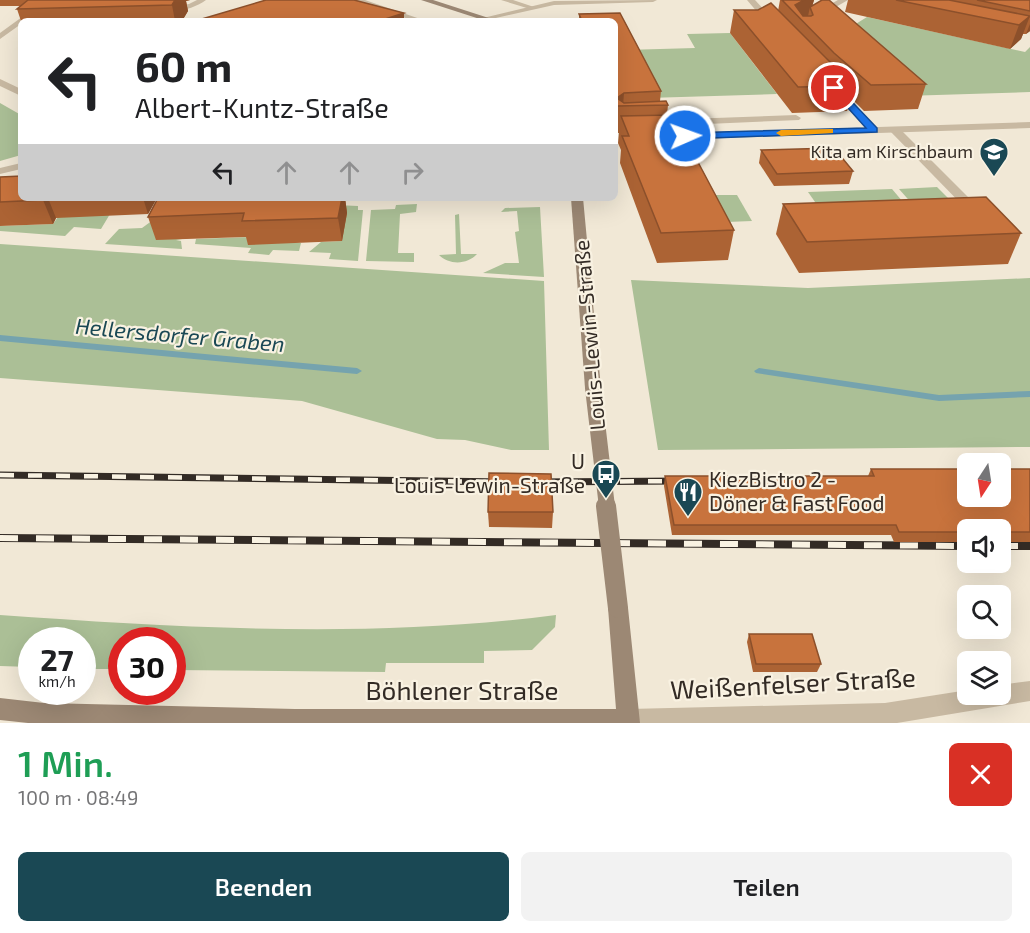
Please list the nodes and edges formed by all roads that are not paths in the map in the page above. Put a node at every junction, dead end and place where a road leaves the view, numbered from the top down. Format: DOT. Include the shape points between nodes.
graph roads {
  1 [pos="202,0"];
  2 [pos="358,0"];
  3 [pos="425,0"];
  4 [pos="505,0"];
  5 [pos="653,0"];
  6 [pos="751,0"];
  7 [pos="844,0"];
  8 [pos="565,1"];
  9 [pos="530,7"];
  10 [pos="154,9"];
  11 [pos="48,11"];
  12 [pos="390,11"];
  13 [pos="380,15"];
  14 [pos="25,18"];
  15 [pos="412,18"];
  16 [pos="484,18"];
  17 [pos="496,18"];
  18 [pos="806,21"];
  19 [pos="18,23"];
  20 [pos="779,31"];
  21 [pos="0,37"];
  22 [pos="825,81"];
  23 [pos="0,82"];
  24 [pos="18,91"];
  25 [pos="796,118"];
  26 [pos="700,121"];
  27 [pos="645,123"];
  28 [pos="1030,125"];
  29 [pos="894,129"];
  30 [pos="873,130"];
  31 [pos="708,135"];
  32 [pos="650,137"];
  33 [pos="18,167"];
  34 [pos="0,171"];
  35 [pos="577,201"];
  36 [pos="987,222"];
  37 [pos="1030,691"];
  38 [pos="0,709"];
  39 [pos="762,719"];
  40 [pos="294,721"];
  41 [pos="629,721"];
  1 -- 10 [label="street" via="186,7"];
  2 -- 12 [label="street"];
  3 -- 16 [label="street"];
  4 -- 9 [label="street"];
  5 -- 8 [label="street"];
  6 -- 20 [label="street"];
  7 -- 18 [label="street"];
  8 -- 9 [label="street"];
  9 -- 17 [label="street"];
  11 -- 14 [label="street" via="34,11"];
  12 -- 13 [label="street"];
  12 -- 15 [label="street"];
  19 -- 21 [label="street"];
  22 -- 30 [label="street"];
  23 -- 24 [label="street"];
  25 -- 26 [label="street"];
  26 -- 27 [label="street"];
  26 -- 31 [label="street"];
  28 -- 29 [label="street"];
  29 -- 30 [label="street"];
  29 -- 36 [label="street"];
  30 -- 31 [label="street"];
  31 -- 32 [label="street"];
  33 -- 34 [label="street"];
  35 -- 41 [label="street, Louis-Lewin-Straße, bridge"];
  37 -- 39 [label="street, Weißenfelser Straße" via="885,714"];
  38 -- 40 [label="street, Böhlener Straße" via="44,714"];
  39 -- 41 [label="street, Weißenfelser Straße"];
  40 -- 41 [label="street, Böhlener Straße"];
}
